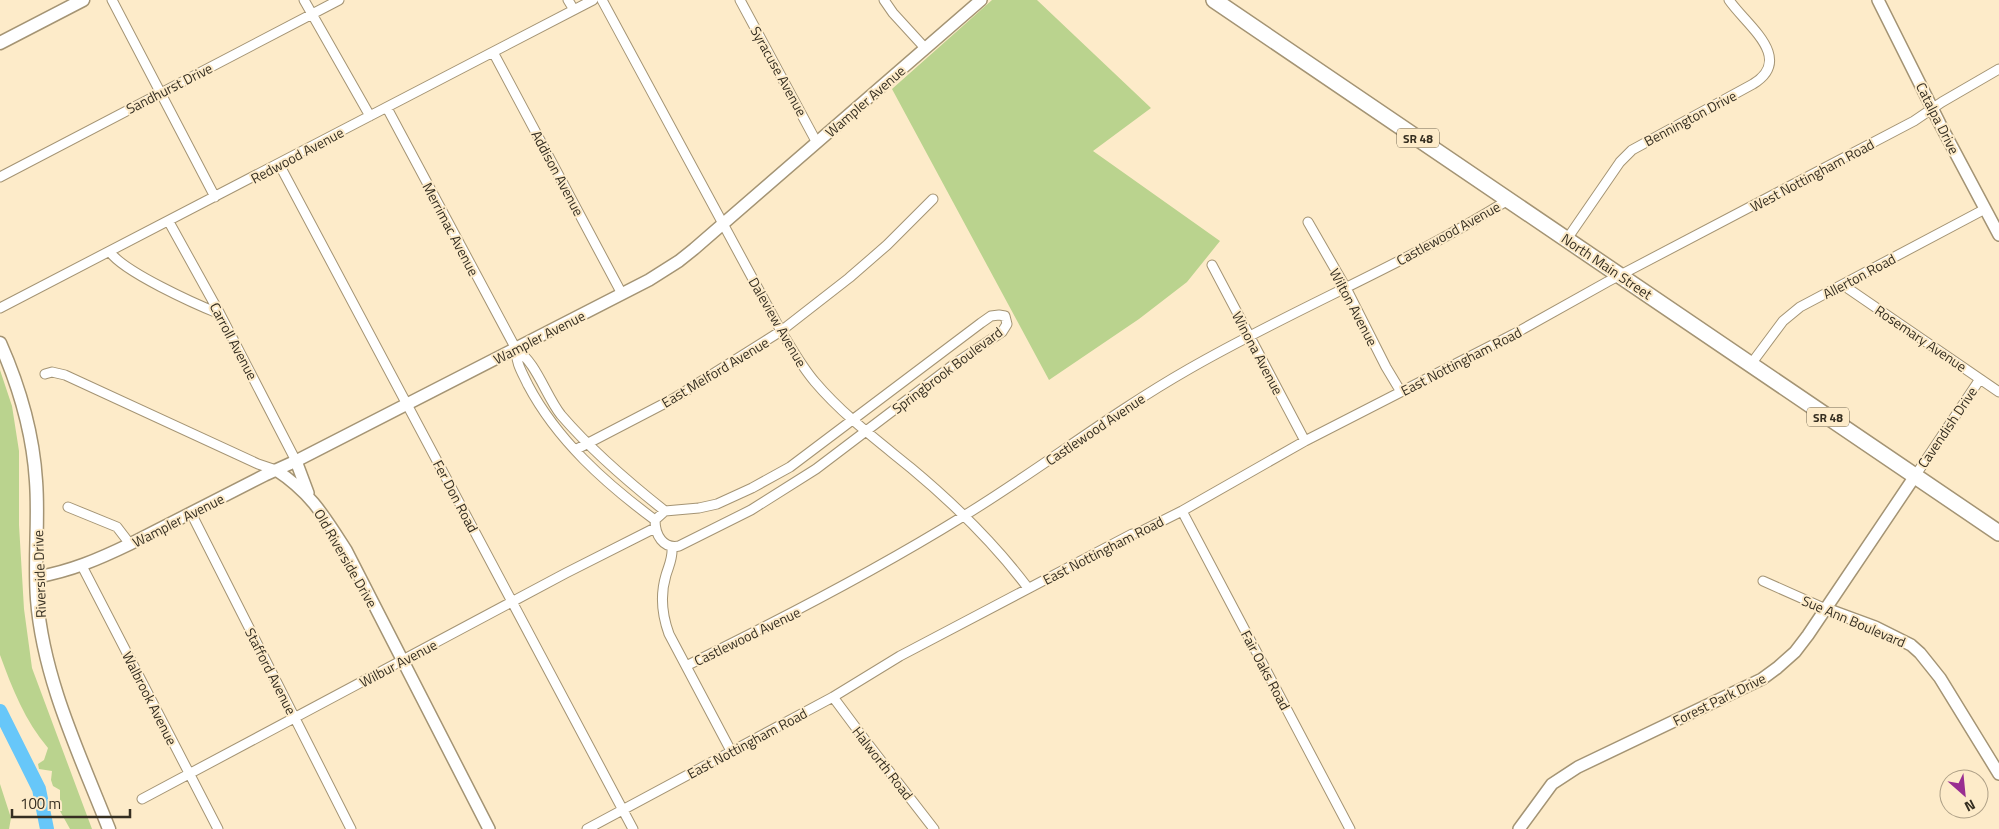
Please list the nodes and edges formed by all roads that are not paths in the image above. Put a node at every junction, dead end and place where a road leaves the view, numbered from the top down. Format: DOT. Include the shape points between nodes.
graph roads {
  1 [pos="83,0"];
  2 [pos="112,0"];
  3 [pos="304,0"];
  4 [pos="339,0"];
  5 [pos="568,0"];
  6 [pos="593,0"];
  7 [pos="602,0"];
  8 [pos="740,0"];
  9 [pos="884,0"];
  10 [pos="981,0"];
  11 [pos="1214,0"];
  12 [pos="1729,0"];
  13 [pos="1878,0"];
  14 [pos="574,10"];
  15 [pos="312,14"];
  16 [pos="0,43"];
  17 [pos="924,48"];
  18 [pos="494,52"];
  19 [pos="1999,69"];
  20 [pos="160,93"];
  21 [pos="387,108"];
  22 [pos="1932,108"];
  23 [pos="370,116"];
  24 [pos="817,142"];
  25 [pos="279,164"];
  26 [pos="0,176"];
  27 [pos="215,197"];
  28 [pos="932,199"];
  29 [pos="1508,200"];
  30 [pos="1985,209"];
  31 [pos="169,222"];
  32 [pos="1308,222"];
  33 [pos="723,224"];
  34 [pos="1999,235"];
  35 [pos="1567,239"];
  36 [pos="110,252"];
  37 [pos="1212,265"];
  38 [pos="1621,276"];
  39 [pos="1843,285"];
  40 [pos="1346,288"];
  41 [pos="622,294"];
  42 [pos="0,308"];
  43 [pos="220,314"];
  44 [pos="781,331"];
  45 [pos="1249,335"];
  46 [pos="0,343"];
  47 [pos="516,349"];
  48 [pos="1751,364"];
  49 [pos="44,374"];
  50 [pos="1980,379"];
  51 [pos="1401,392"];
  52 [pos="1999,392"];
  53 [pos="407,404"];
  54 [pos="853,420"];
  55 [pos="867,432"];
  56 [pos="1305,441"];
  57 [pos="586,443"];
  58 [pos="576,450"];
  59 [pos="296,461"];
  60 [pos="276,470"];
  61 [pos="1915,476"];
  62 [pos="310,497"];
  63 [pos="68,507"];
  64 [pos="665,511"];
  65 [pos="1182,511"];
  66 [pos="191,513"];
  67 [pos="964,516"];
  68 [pos="655,524"];
  69 [pos="1999,533"];
  70 [pos="130,544"];
  71 [pos="672,547"];
  72 [pos="82,566"];
  73 [pos="37,577"];
  74 [pos="1763,581"];
  75 [pos="1028,588"];
  76 [pos="512,602"];
  77 [pos="1826,609"];
  78 [pos="403,661"];
  79 [pos="686,666"];
  80 [pos="833,697"];
  81 [pos="295,717"];
  82 [pos="731,751"];
  83 [pos="189,773"];
  84 [pos="1999,774"];
  85 [pos="142,799"];
  86 [pos="623,810"];
  87 [pos="109,829"];
  88 [pos="218,829"];
  89 [pos="351,829"];
  90 [pos="489,829"];
  91 [pos="587,829"];
  92 [pos="633,829"];
  93 [pos="934,829"];
  94 [pos="1350,829"];
  95 [pos="1519,829"];
  1 -- 16 [label="main road"];
  2 -- 20 [label="street"];
  3 -- 15 [label="street"];
  4 -- 15 [label="street, Sandhurst Drive"];
  5 -- 14 [label="street"];
  6 -- 14 [label="street, Redwood Avenue"];
  7 -- 33 [label="street, Daleview Avenue"];
  8 -- 24 [label="street, Syracuse Avenue"];
  9 -- 17 [label="street"];
  10 -- 17 [label="street, Wampler Avenue"];
  11 -- 29 [label="main road, North Main Street / SR 48"];
  12 -- 35 [label="street, Bennington Drive" via="1768,48 1770,60 1764,76 1632,150 1620,162"];
  13 -- 22 [label="street, Catalpa Drive"];
  14 -- 18 [label="street, Redwood Avenue"];
  15 -- 20 [label="street, Sandhurst Drive"];
  15 -- 23 [label="street"];
  17 -- 24 [label="street, Wampler Avenue"];
  18 -- 21 [label="street, Redwood Avenue"];
  18 -- 41 [label="street, Addison Avenue"];
  19 -- 22 [label="street, West Nottingham Road"];
  20 -- 26 [label="street, Sandhurst Drive"];
  20 -- 27 [label="street"];
  21 -- 23 [label="street, Redwood Avenue"];
  21 -- 47 [label="street, Merrimac Avenue"];
  22 -- 30 [label="street, Catalpa Drive"];
  22 -- 38 [label="street, West Nottingham Road" via="1914,121"];
  23 -- 25 [label="street, Redwood Avenue"];
  24 -- 33 [label="street, Wampler Avenue"];
  25 -- 27 [label="street, Redwood Avenue"];
  25 -- 53 [label="street, Fer Don Road"];
  27 -- 31 [label="street, Redwood Avenue"];
  28 -- 44 [label="street, East Melford Avenue" via="887,245"];
  29 -- 35 [label="main road, North Main Street / SR 48"];
  29 -- 40 [label="street, Castlewood Avenue"];
  30 -- 34 [label="street, Catalpa Drive"];
  30 -- 39 [label="street, Allerton Road"];
  31 -- 36 [label="street, Redwood Avenue"];
  31 -- 43 [label="street, Carroll Avenue"];
  32 -- 40 [label="street, Wilton Avenue"];
  33 -- 41 [label="street, Wampler Avenue" via="679,261"];
  33 -- 44 [label="street, Daleview Avenue"];
  35 -- 38 [label="main road, North Main Street / SR 48"];
  36 -- 42 [label="street, Redwood Avenue"];
  36 -- 43 [label="street" via="121,265"];
  37 -- 45 [label="street, Winona Avenue"];
  38 -- 48 [label="main road, North Main Street / SR 48"];
  38 -- 51 [label="street, East Nottingham Road"];
  39 -- 48 [label="street, Allerton Road" via="1800,307 1788,317"];
  39 -- 50 [label="street, Rosemary Avenue"];
  40 -- 45 [label="street, Castlewood Avenue"];
  40 -- 51 [label="street, Wilton Avenue"];
  41 -- 47 [label="street, Wampler Avenue"];
  43 -- 59 [label="street, Carroll Avenue"];
  44 -- 54 [label="street, Daleview Avenue" via="813,381"];
  44 -- 57 [label="street, East Melford Avenue" via="673,399"];
  45 -- 56 [label="street, Winona Avenue"];
  45 -- 67 [label="street, Castlewood Avenue" via="1148,393"];
  46 -- 73 [label="main road, Riverside Drive" via="17,383 30,433 36,482"];
  47 -- 53 [label="street, Wampler Avenue"];
  47 -- 57 [label="street, Merrimac Avenue" via="525,355 552,403"];
  47 -- 58 [label="street, Merrimac Avenue" via="516,361 541,408"];
  48 -- 61 [label="main road, North Main Street / SR 48"];
  49 -- 60 [label="street, Old Riverside Drive" via="65,375"];
  50 -- 52 [label="street, Rosemary Avenue"];
  50 -- 61 [label="street, Cavendish Drive"];
  51 -- 56 [label="street, East Nottingham Road"];
  53 -- 59 [label="street, Wampler Avenue"];
  53 -- 76 [label="street, Fer Don Road"];
  54 -- 55 [label="street, Daleview Avenue"];
  54 -- 55 [label="street, Springbrook Boulevard" via="991,316 1005,316 1007,324 1002,332 942,373"];
  54 -- 64 [label="street, Springbrook Boulevard" via="790,467 752,488 717,504"];
  55 -- 67 [label="street, Daleview Avenue"];
  55 -- 71 [label="street, Springbrook Boulevard" via="778,494"];
  56 -- 65 [label="street, East Nottingham Road"];
  57 -- 58 [label="street, East Melford Avenue"];
  57 -- 64 [label="street, Merrimac Avenue"];
  58 -- 68 [label="street, Merrimac Avenue"];
  59 -- 60 [label="street, Wampler Avenue"];
  59 -- 62 [label="street"];
  60 -- 62 [label="street, Old Riverside Drive"];
  60 -- 66 [label="street, Wampler Avenue"];
  61 -- 69 [label="main road, North Main Street / SR 48"];
  61 -- 77 [label="street, Forest Park Drive"];
  62 -- 78 [label="street, Old Riverside Drive" via="346,550"];
  63 -- 70 [label="street" via="117,527"];
  64 -- 68 [label="street"];
  65 -- 75 [label="street, East Nottingham Road"];
  65 -- 94 [label="street, Fair Oaks Road"];
  66 -- 70 [label="street, Wampler Avenue"];
  66 -- 81 [label="street, Stafford Avenue"];
  67 -- 75 [label="street, Daleview Avenue"];
  67 -- 79 [label="street, Castlewood Avenue" via="824,597"];
  68 -- 71 [label="street" via="664,544"];
  68 -- 76 [label="street, Wilbur Avenue"];
  70 -- 72 [label="street, Wampler Avenue"];
  71 -- 79 [label="street" via="662,595 663,609 669,634"];
  72 -- 73 [label="street, Wampler Avenue"];
  72 -- 83 [label="street, Walbrook Avenue"];
  73 -- 87 [label="main road, Riverside Drive" via="38,607 48,665"];
  74 -- 77 [label="street, Sue Ann Boulevard"];
  75 -- 80 [label="street, East Nottingham Road" via="900,656"];
  76 -- 78 [label="street, Wilbur Avenue"];
  76 -- 86 [label="street, Fer Don Road"];
  77 -- 84 [label="street, Sue Ann Boulevard" via="1875,627 1920,653 1940,678"];
  77 -- 95 [label="street, Forest Park Drive" via="1795,652 1778,668 1762,679 1578,767 1552,784"];
  78 -- 81 [label="street, Wilbur Avenue"];
  78 -- 90 [label="street, Old Riverside Drive"];
  79 -- 82 [label="street"];
  80 -- 82 [label="street, East Nottingham Road"];
  80 -- 93 [label="street, Halworth Road"];
  81 -- 83 [label="street, Wilbur Avenue"];
  81 -- 89 [label="street, Stafford Avenue"];
  82 -- 86 [label="street, East Nottingham Road"];
  83 -- 85 [label="street, Wilbur Avenue"];
  83 -- 88 [label="street, Walbrook Avenue"];
  86 -- 91 [label="street, East Nottingham Road"];
  86 -- 92 [label="street, Fer Don Road"];
}
